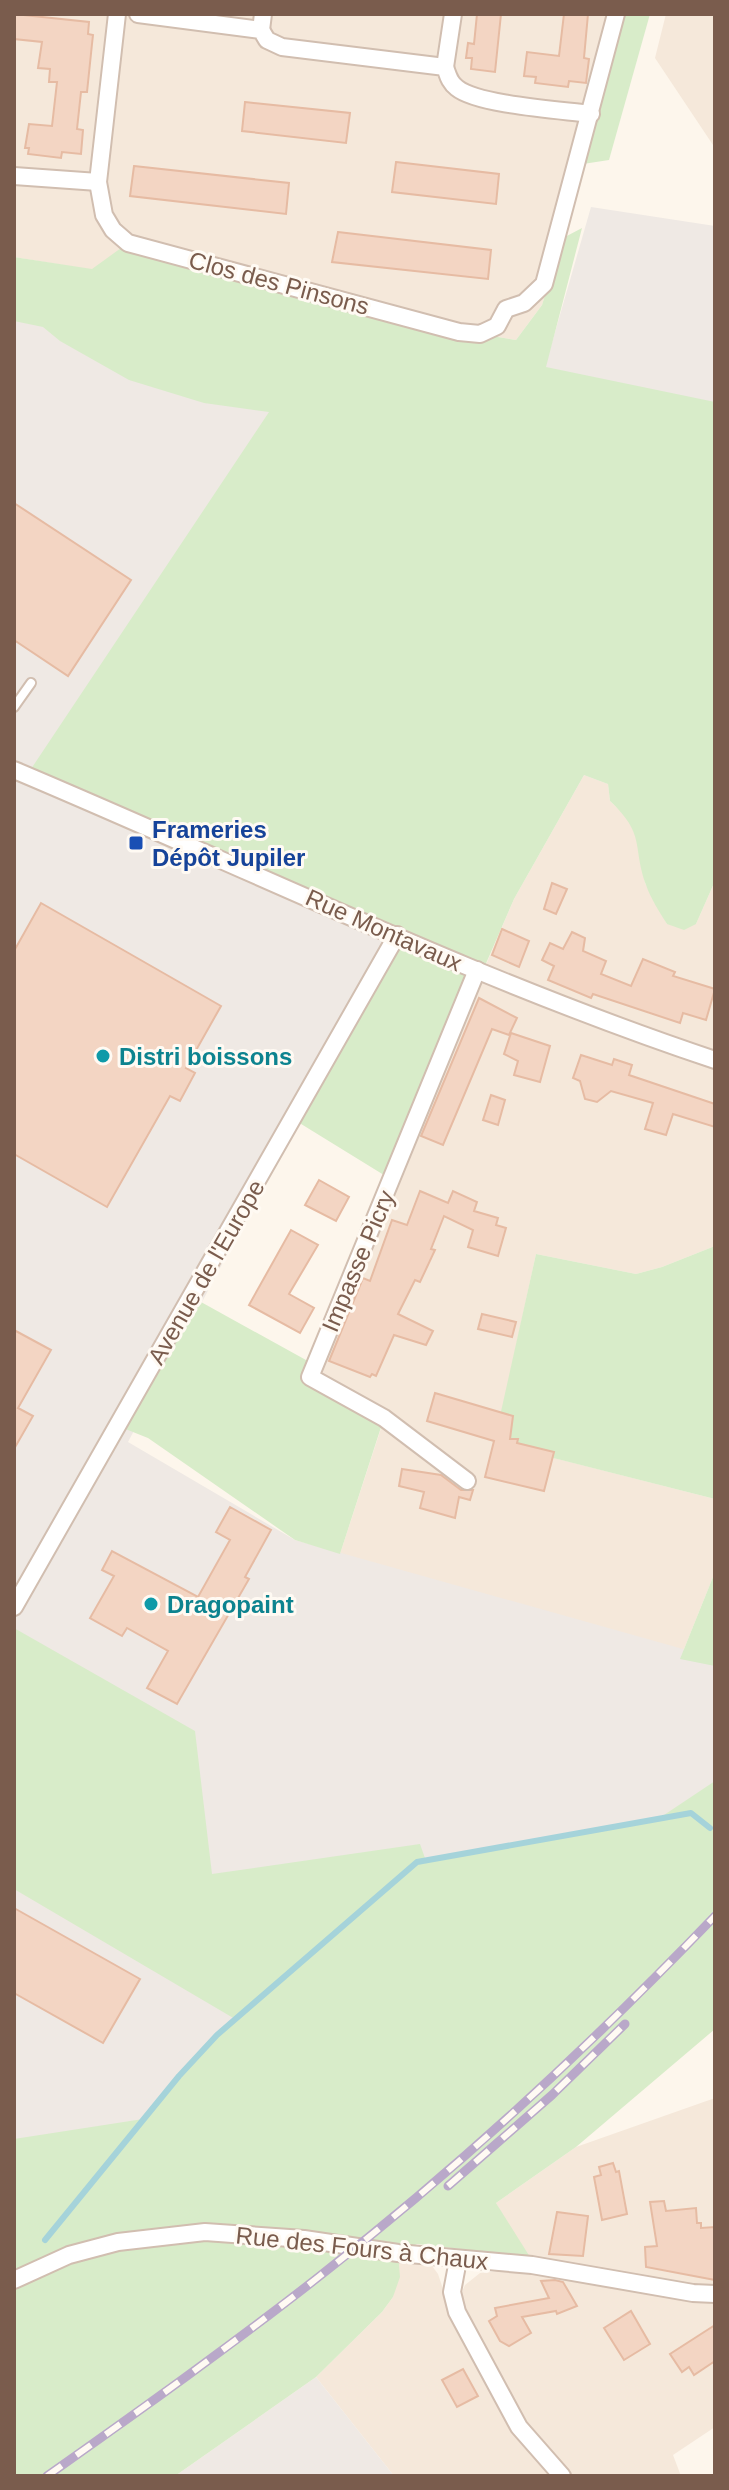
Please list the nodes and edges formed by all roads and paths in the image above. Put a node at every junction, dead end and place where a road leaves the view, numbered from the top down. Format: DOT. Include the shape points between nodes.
graph roads {
  1 [pos="117,14"];
  2 [pos="138,14"];
  3 [pos="453,14"];
  4 [pos="616,14"];
  5 [pos="262,22"];
  6 [pos="445,67"];
  7 [pos="591,114"];
  8 [pos="14,176"];
  9 [pos="98,182"];
  10 [pos="31,683"];
  11 [pos="14,707"];
  12 [pos="14,770"];
  13 [pos="397,935"];
  14 [pos="477,970"];
  15 [pos="715,1060"];
  16 [pos="467,1481"];
  17 [pos="14,1607"];
  18 [pos="458,2260"];
  19 [pos="14,2280"];
  20 [pos="715,2294"];
  21 [pos="562,2476"];
  1 -- 9 [label="street, Clos des Pinsons"];
  2 -- 5 [label="street"];
  3 -- 6 [label="street"];
  4 -- 7 [label="street"];
  5 -- 6 [label="street" via="267,40 282,47"];
  6 -- 7 [label="street" via="454,86 475,97"];
  7 -- 9 [label="street, Clos des Pinsons" via="544,284 524,303 506,309 497,326 480,334 128,243 104,215"];
  8 -- 9 [label="street"];
  10 -- 11 [label="lane"];
  12 -- 13 [label="street, Rue Montavaux"];
  13 -- 14 [label="street, Rue Montavaux"];
  13 -- 17 [label="street, Avenue de l'Europe"];
  14 -- 15 [label="street, Rue Montavaux"];
  14 -- 16 [label="street, Impasse Picry" via="310,1377 384,1418"];
  18 -- 19 [label="street, Rue des Fours à Chaux" via="205,2232 121,2241 69,2255"];
  18 -- 20 [label="street, Rue des Fours à Chaux" via="532,2265"];
  18 -- 21 [label="street" via="452,2292 457,2312 519,2427"];
}
